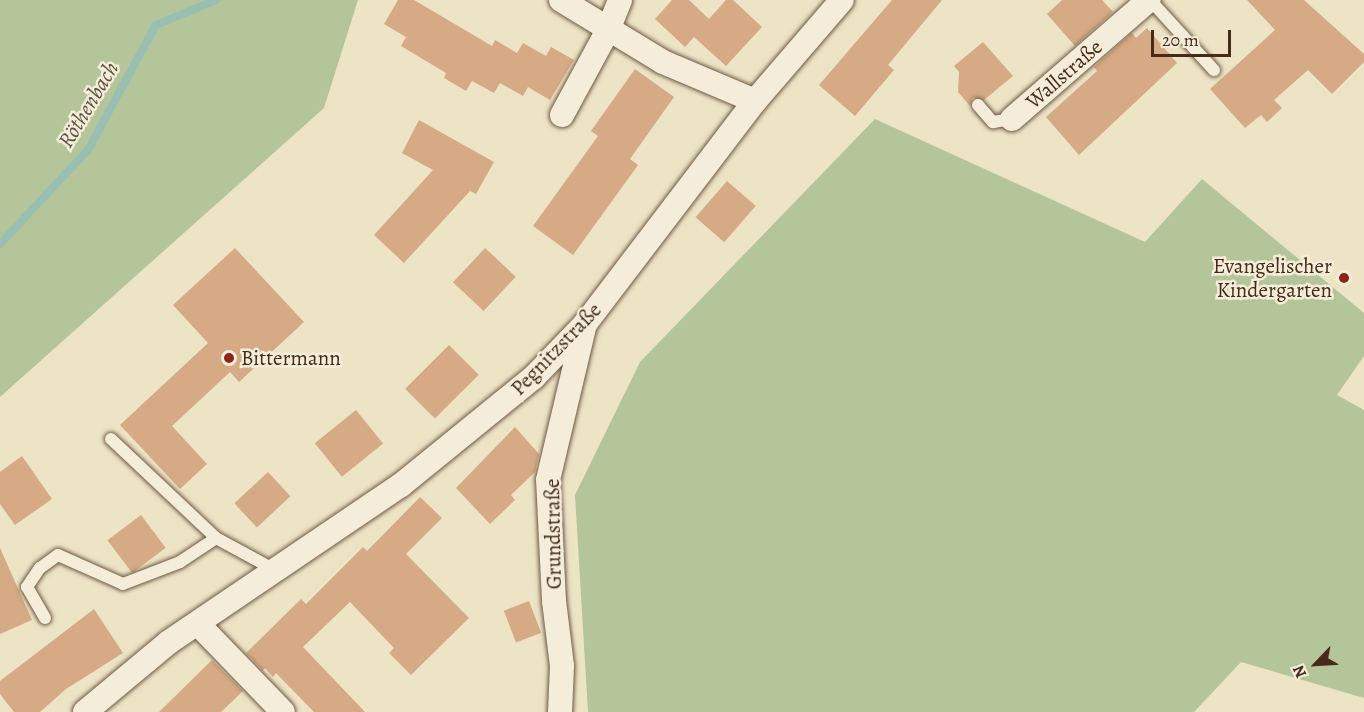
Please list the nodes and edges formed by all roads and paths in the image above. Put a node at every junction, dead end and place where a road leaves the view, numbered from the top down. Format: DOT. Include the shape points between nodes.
graph roads {
  1 [pos="561,0"];
  2 [pos="620,0"];
  3 [pos="842,0"];
  4 [pos="1149,0"];
  5 [pos="608,30"];
  6 [pos="1214,70"];
  7 [pos="755,101"];
  8 [pos="978,105"];
  9 [pos="562,115"];
  10 [pos="1012,119"];
  11 [pos="585,324"];
  12 [pos="111,439"];
  13 [pos="216,538"];
  14 [pos="273,569"];
  15 [pos="45,618"];
  16 [pos="198,624"];
  17 [pos="84,712"];
  18 [pos="283,712"];
  19 [pos="560,712"];
  1 -- 5 [label="street"];
  2 -- 5 [label="street"];
  3 -- 7 [label="street, Pegnitzstraße"];
  4 -- 6 [label="lane"];
  4 -- 10 [label="street, Wallstraße"];
  5 -- 7 [label="street" via="663,62"];
  5 -- 9 [label="street"];
  7 -- 11 [label="street, Pegnitzstraße"];
  8 -- 10 [label="lane, Wallstraße" via="993,122"];
  11 -- 14 [label="street, Pegnitzstraße" via="534,377 458,441 400,485"];
  11 -- 19 [label="street, Grundstraße" via="548,480 554,601 562,666"];
  12 -- 13 [label="lane"];
  13 -- 14 [label="lane"];
  13 -- 15 [label="lane" via="180,562 123,584 58,555 40,568 27,587"];
  14 -- 16 [label="street, Pegnitzstraße"];
  16 -- 17 [label="street, Pegnitzstraße" via="169,642"];
  16 -- 18 [label="street"];
}
